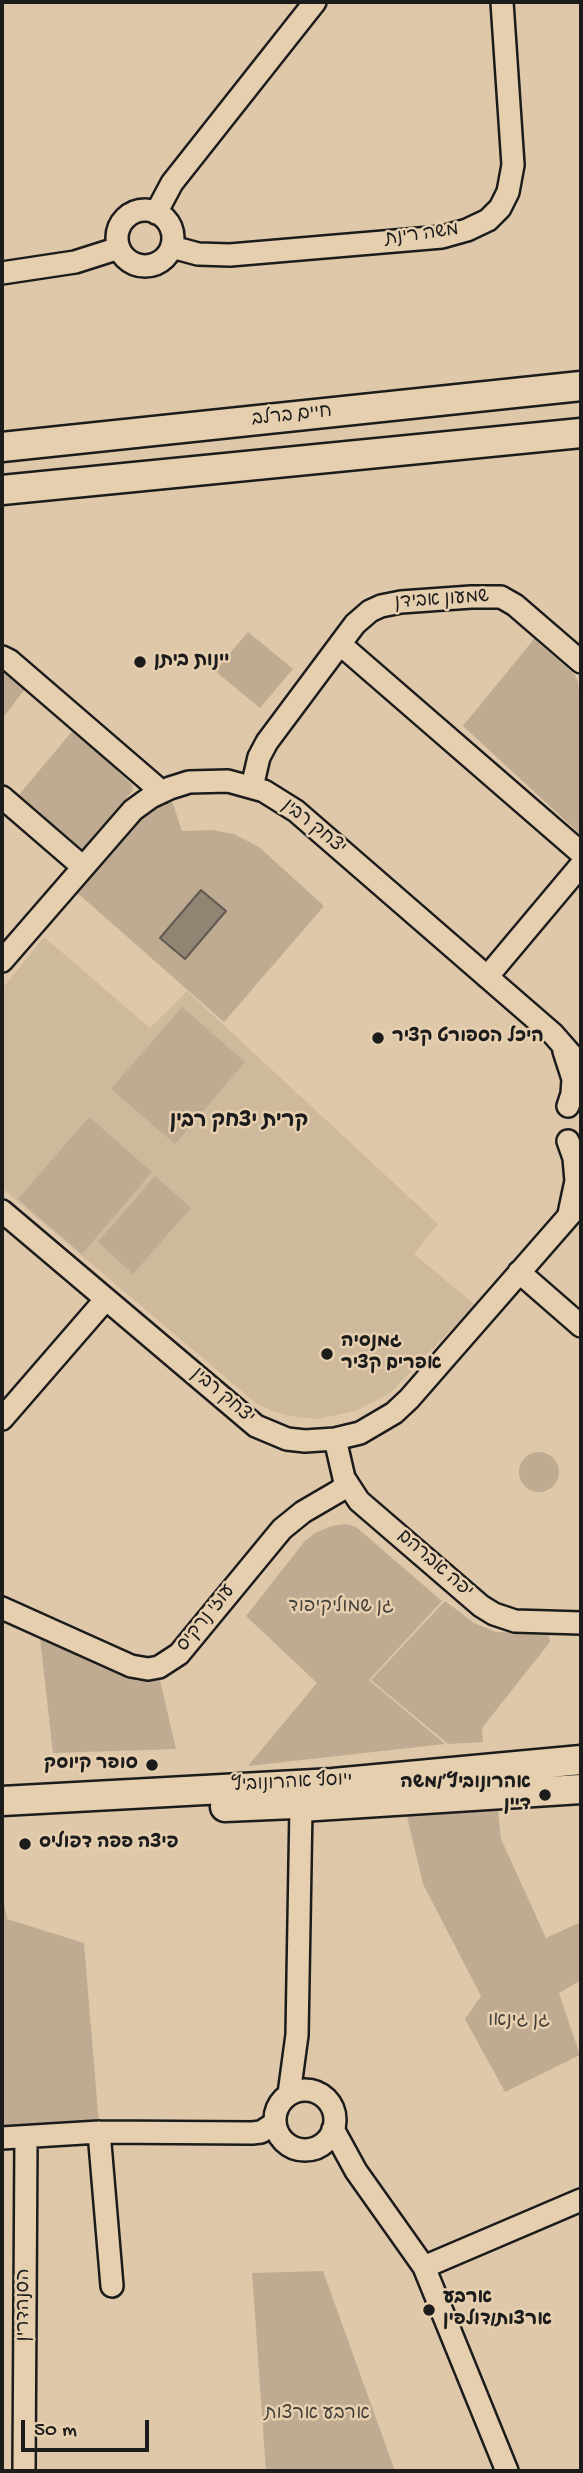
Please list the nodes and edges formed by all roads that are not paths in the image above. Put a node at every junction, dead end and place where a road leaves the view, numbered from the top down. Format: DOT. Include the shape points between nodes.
graph roads {
  1 [pos="315,2"];
  2 [pos="502,2"];
  3 [pos="156,213"];
  4 [pos="172,247"];
  5 [pos="119,248"];
  6 [pos="2,273"];
  7 [pos="581,386"];
  8 [pos="581,433"];
  9 [pos="2,447"];
  10 [pos="2,490"];
  11 [pos="340,644"];
  12 [pos="2,657"];
  13 [pos="581,662"];
  14 [pos="252,787"];
  15 [pos="162,792"];
  16 [pos="2,797"];
  17 [pos="581,853"];
  18 [pos="581,865"];
  19 [pos="83,867"];
  20 [pos="2,961"];
  21 [pos="487,977"];
  22 [pos="553,1034"];
  23 [pos="581,1066"];
  24 [pos="574,1101"];
  25 [pos="575,1146"];
  26 [pos="575,1208"];
  27 [pos="2,1211"];
  28 [pos="519,1272"];
  29 [pos="106,1299"];
  30 [pos="581,1326"];
  31 [pos="2,1419"];
  32 [pos="335,1439"];
  33 [pos="347,1484"];
  34 [pos="2,1608"];
  35 [pos="581,1623"];
  36 [pos="581,1760"];
  37 [pos="581,1789"];
  38 [pos="312,1798"];
  39 [pos="2,1801"];
  40 [pos="2,1816"];
  41 [pos="300,2092"];
  42 [pos="275,2123"];
  43 [pos="333,2129"];
  44 [pos="99,2132"];
  45 [pos="2,2138"];
  46 [pos="26,2138"];
  47 [pos="316,2148"];
  48 [pos="355,2171"];
  49 [pos="581,2200"];
  50 [pos="424,2267"];
  51 [pos="112,2286"];
  52 [pos="24,2471"];
  53 [pos="507,2471"];
  1 -- 3 [label="street" via="177,176"];
  2 -- 4 [label="street, משה רינת" via="513,166 503,203 488,220 455,234 415,239 225,255"];
  3 -- 4 [label="street" via="172,229"];
  3 -- 5 [label="street" via="141,211 125,219 119,230"];
  4 -- 5 [label="street" via="162,261 146,266 129,261"];
  5 -- 6 [label="street" via="75,262"];
  7 -- 9 [label="street, חיים ברלב"];
  8 -- 10 [label="street"];
  11 -- 13 [label="street, שמעון אבידן" via="362,617 387,604 492,596 515,605"];
  11 -- 14 [label="street, שמעון אבידן" via="263,747"];
  11 -- 17 [label="street"];
  12 -- 15 [label="street"];
  14 -- 15 [label="street, יצחק רבין" via="209,780"];
  14 -- 21 [label="street, יצחק רבין" via="296,811"];
  15 -- 19 [label="street, יצחק רבין" via="133,810"];
  16 -- 19 [label="street"];
  18 -- 21 [label="street"];
  19 -- 20 [label="street, יצחק רבין"];
  21 -- 22 [label="street, יצחק רבין"];
  22 -- 23 [label="street, יצחק רבין"];
  22 -- 24 [label="street, יצחק רבין" via="572,1072"];
  24 -- 25 [label="street, יצחק רבין" via="562,1124"];
  25 -- 26 [label="street, יצחק רבין"];
  26 -- 28 [label="street, יצחק רבין"];
  27 -- 29 [label="street, יצחק רבין"];
  28 -- 30 [label="street"];
  28 -- 32 [label="street, יצחק רבין" via="394,1413 360,1433"];
  29 -- 31 [label="street"];
  29 -- 32 [label="street, יצחק רבין" via="256,1426 287,1439"];
  32 -- 33 [label="street, יפה אברהם"];
  33 -- 34 [label="street, עוזי נרקיס" via="282,1529 179,1654 159,1667 131,1666"];
  33 -- 35 [label="street, יפה אברהם" via="359,1501 490,1612 515,1620"];
  36 -- 38 [label="street, יוסף אהרונוביץ'" via="455,1773"];
  37 -- 38 [label="street, יוסף אהרונוביץ'" via="485,1796"];
  38 -- 39 [label="street, יוסף אהרונוביץ'"];
  38 -- 40 [label="street, יוסף אהרונוביץ'" via="294,1804"];
  38 -- 41 [label="street" via="302,1839"];
  41 -- 42 [label="street" via="276,2110"];
  41 -- 43 [label="street" via="327,2099 333,2109"];
  42 -- 44 [label="street" via="252,2133"];
  42 -- 47 [label="street" via="278,2133 293,2147"];
  43 -- 47 [label="street"];
  43 -- 48 [label="street"];
  44 -- 46 [label="street"];
  44 -- 51 [label="street"];
  45 -- 46 [label="street"];
  46 -- 52 [label="street, הסנהדרין"];
  47 -- 48 [label="street"];
  48 -- 50 [label="street"];
  49 -- 50 [label="street"];
  50 -- 53 [label="street"];
}
